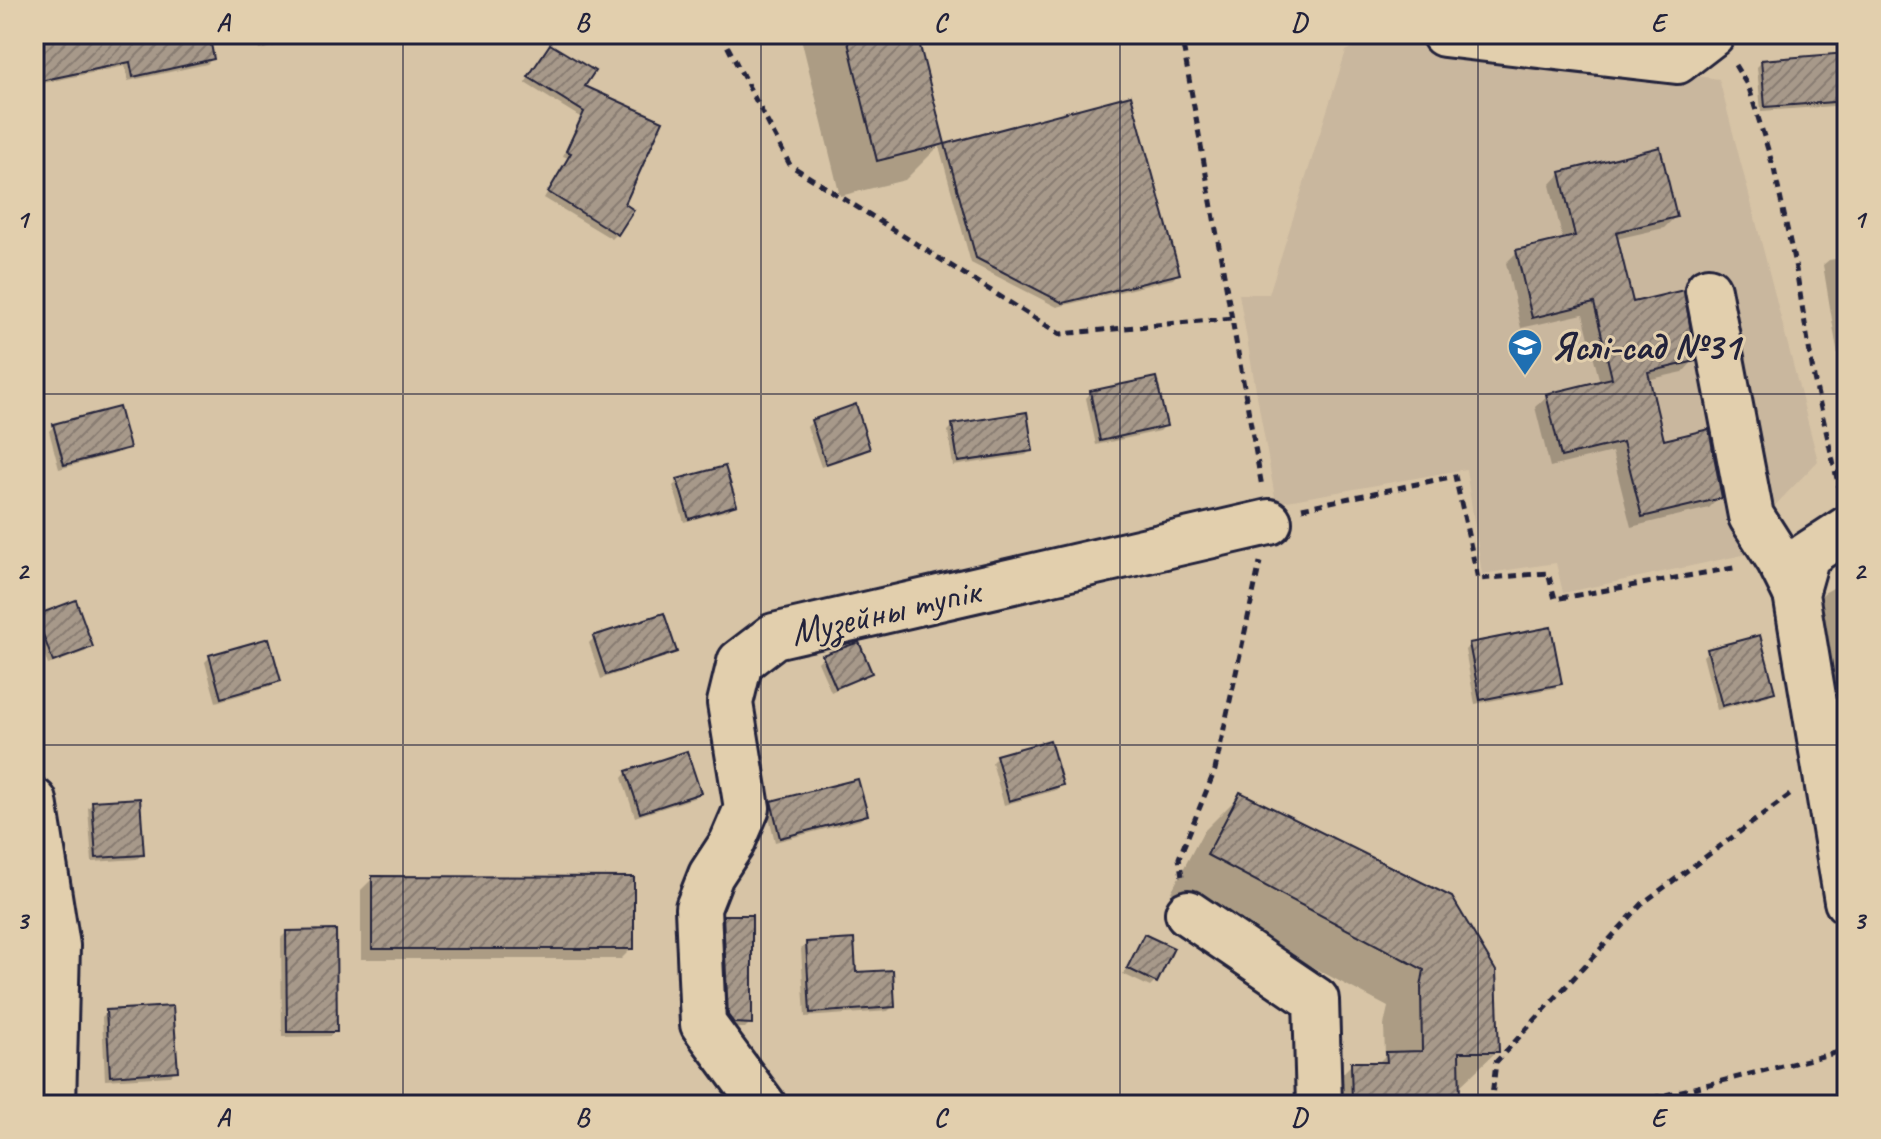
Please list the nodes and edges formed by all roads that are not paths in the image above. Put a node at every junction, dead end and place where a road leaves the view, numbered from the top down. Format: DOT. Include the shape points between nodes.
graph roads {
  1 [pos="1444,34"];
  2 [pos="1720,45"];
  3 [pos="1708,290"];
  4 [pos="1844,512"];
  5 [pos="1269,522"];
  6 [pos="1787,577"];
  7 [pos="34,801"];
  8 [pos="1847,901"];
  9 [pos="1188,913"];
  10 [pos="53,1105"];
  11 [pos="763,1105"];
  12 [pos="1319,1105"];
  1 -- 2 [label="street" via="1677,61"];
  3 -- 6 [label="street" via="1751,516"];
  4 -- 6 [label="street"];
  5 -- 11 [label="street, Музейны тупік" via="774,636 740,662 730,703 747,808 698,908 703,1024"];
  6 -- 8 [label="street"];
  7 -- 10 [label="street" via="57,946"];
  9 -- 12 [label="street" via="1316,1000"];
}
